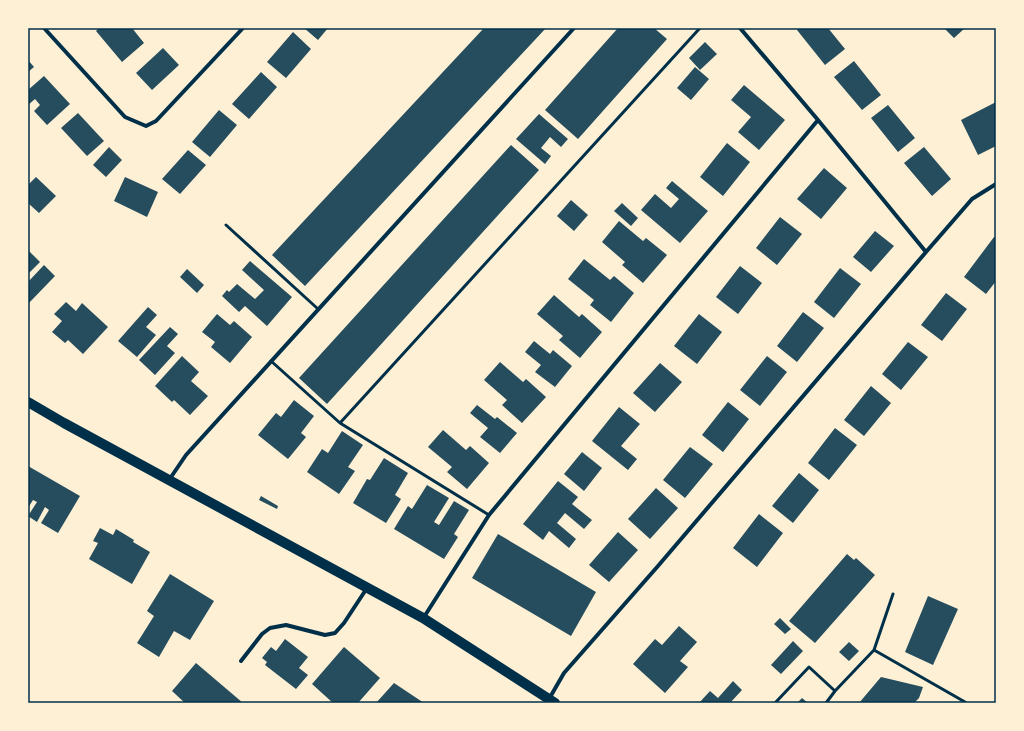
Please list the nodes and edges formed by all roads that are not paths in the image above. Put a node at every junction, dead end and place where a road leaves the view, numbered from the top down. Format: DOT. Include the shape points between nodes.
graph roads {
  1 [pos="44,28"];
  2 [pos="243,28"];
  3 [pos="574,28"];
  4 [pos="700,28"];
  5 [pos="740,28"];
  6 [pos="818,120"];
  7 [pos="996,184"];
  8 [pos="226,225"];
  9 [pos="926,252"];
  10 [pos="318,309"];
  11 [pos="271,361"];
  12 [pos="28,402"];
  13 [pos="340,422"];
  14 [pos="169,480"];
  15 [pos="489,515"];
  16 [pos="367,588"];
  17 [pos="893,594"];
  18 [pos="423,618"];
  19 [pos="874,650"];
  20 [pos="241,661"];
  21 [pos="835,691"];
  22 [pos="552,701"];
  23 [pos="965,702"];
  24 [pos="775,703"];
  25 [pos="826,703"];
  1 -- 2 [label="street" via="125,117 146,126 156,121"];
  3 -- 10 [label="street"];
  4 -- 13 [label="lane"];
  5 -- 6 [label="street"];
  6 -- 9 [label="street"];
  6 -- 15 [label="street"];
  7 -- 9 [label="street" via="972,199"];
  8 -- 10 [label="lane"];
  9 -- 22 [label="street" via="564,673"];
  10 -- 11 [label="street"];
  11 -- 13 [label="lane"];
  11 -- 14 [label="street" via="181,461"];
  12 -- 14 [label="main road"];
  13 -- 15 [label="lane"];
  14 -- 16 [label="main road"];
  15 -- 18 [label="street"];
  16 -- 18 [label="main road"];
  16 -- 20 [label="street" via="344,623 334,633 325,634 286,625 270,628 262,634"];
  17 -- 19 [label="lane"];
  18 -- 22 [label="main road"];
  19 -- 21 [label="lane"];
  19 -- 23 [label="lane"];
  21 -- 24 [label="lane" via="809,667"];
  21 -- 25 [label="lane"];
}
